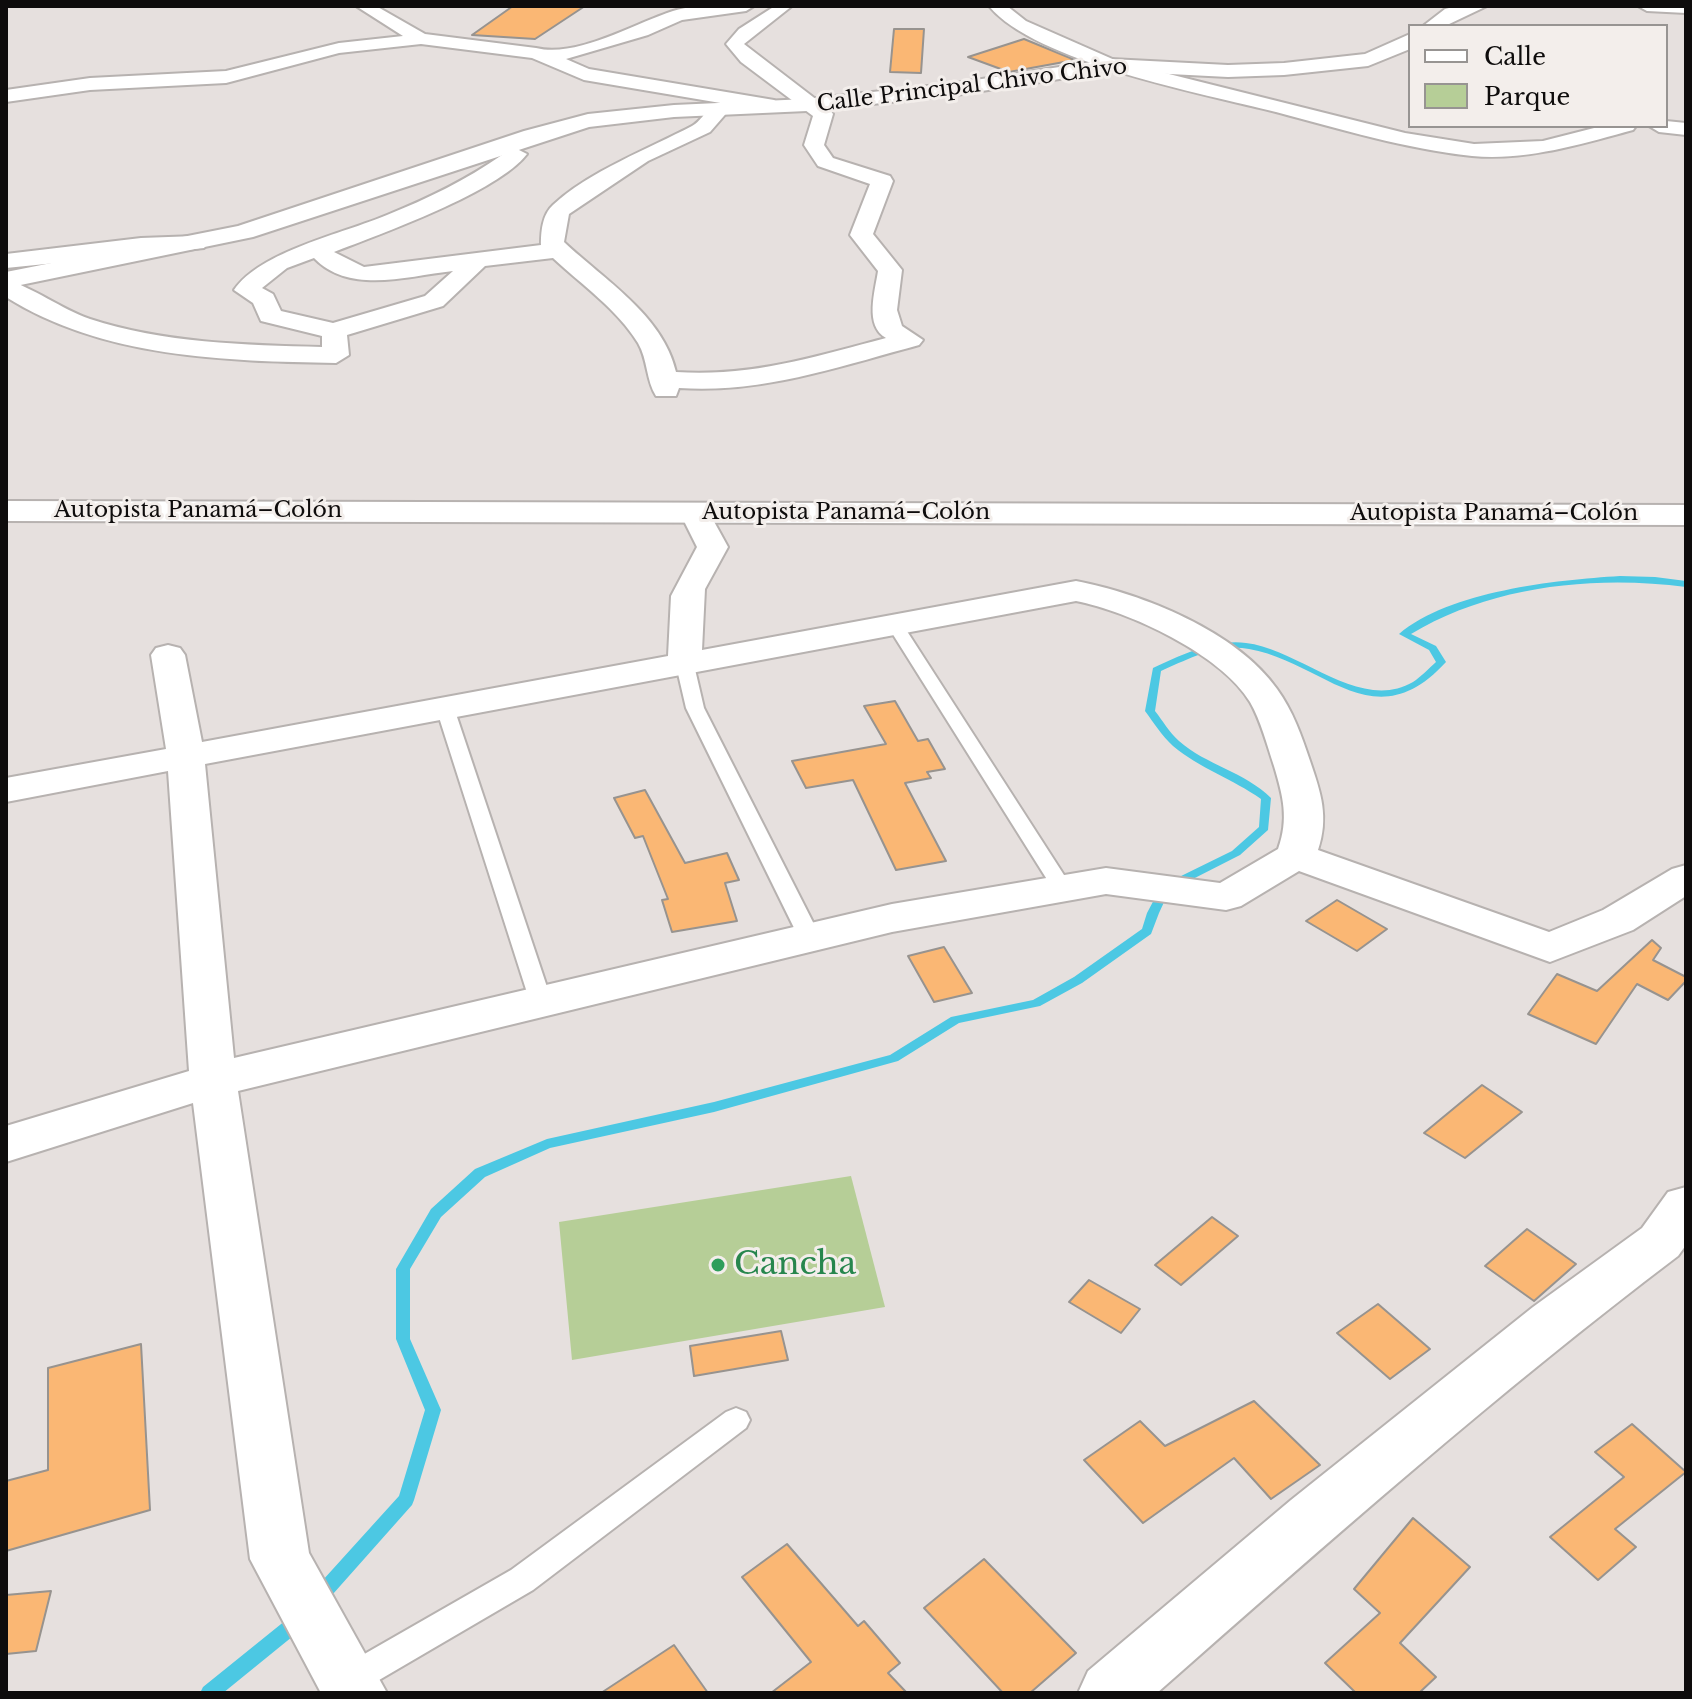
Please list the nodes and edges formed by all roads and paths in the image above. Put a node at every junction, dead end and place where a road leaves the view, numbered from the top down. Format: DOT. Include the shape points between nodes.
graph roads {
  1 [pos="364,6"];
  2 [pos="746,6"];
  3 [pos="784,6"];
  4 [pos="997,6"];
  5 [pos="1478,6"];
  6 [pos="1647,6"];
  7 [pos="1686,8"];
  8 [pos="1435,24"];
  9 [pos="421,39"];
  10 [pos="1408,41"];
  11 [pos="551,58"];
  12 [pos="1111,65"];
  13 [pos="6,96"];
  14 [pos="807,105"];
  15 [pos="774,106"];
  16 [pos="720,109"];
  17 [pos="1618,128"];
  18 [pos="501,147"];
  19 [pos="244,232"];
  20 [pos="351,237"];
  21 [pos="196,243"];
  22 [pos="319,250"];
  23 [pos="558,250"];
  24 [pos="480,258"];
  25 [pos="6,261"];
  26 [pos="6,280"];
  27 [pos="6,287"];
  28 [pos="334,331"];
  29 [pos="6,490"];
  30 [pos="1686,493"];
  31 [pos="6,511"];
  32 [pos="695,513"];
  33 [pos="1686,515"];
  34 [pos="895,625"];
  35 [pos="168,655"];
  36 [pos="685,665"];
  37 [pos="446,711"];
  38 [pos="186,760"];
  39 [pos="6,790"];
  40 [pos="1296,856"];
  41 [pos="1686,878"];
  42 [pos="1063,889"];
  43 [pos="810,938"];
  44 [pos="541,1002"];
  45 [pos="213,1080"];
  46 [pos="6,1144"];
  47 [pos="1686,1206"];
  48 [pos="736,1420"];
  49 [pos="344,1673"];
  50 [pos="1110,1693"];
  1 -- 9 [label="street"];
  2 -- 11 [label="street" via="678,15"];
  3 -- 14 [label="street" via="776,17 741,32 735,44"];
  4 -- 12 [label="street" via="1020,25"];
  5 -- 8 [label="main road"];
  6 -- 7 [label="main road"];
  9 -- 11 [label="street" via="500,46"];
  9 -- 13 [label="street" via="339,48 226,77 90,84"];
  10 -- 12 [label="main road, Calle Principal Chivo Chivo" via="1368,60 1284,69"];
  11 -- 15 [label="street" via="584,74"];
  12 -- 14 [label="main road, Calle Principal Chivo Chivo"];
  12 -- 17 [label="street" via="1405,139 1474,150 1543,147"];
  14 -- 15 [label="main road, Calle Principal Chivo Chivo"];
  14 -- 23 [label="street" via="823,114 814,145 825,162 882,181 861,235 890,270 885,310 890,330 910,340 721,383 665,384 658,355 635,322"];
  15 -- 16 [label="main road, Calle Principal Chivo Chivo"];
  16 -- 18 [label="main road, Calle Principal Chivo Chivo" via="600,119"];
  16 -- 23 [label="street" via="703,128 641,157 560,210 552,244"];
  18 -- 19 [label="main road, Calle Principal Chivo Chivo"];
  18 -- 20 [label="street" via="517,154 425,209"];
  19 -- 20 [label="street"];
  19 -- 21 [label="main road, Calle Principal Chivo Chivo"];
  20 -- 22 [label="street"];
  21 -- 25 [label="street"];
  21 -- 26 [label="main road, Calle Principal Chivo Chivo"];
  22 -- 24 [label="street" via="332,263 362,275"];
  22 -- 28 [label="street" via="291,255 268,267 246,290 264,299 270,316"];
  23 -- 24 [label="street"];
  24 -- 28 [label="street" via="434,301"];
  27 -- 28 [label="street" via="49,312 197,347 336,355"];
  29 -- 30 [label="main road, Autopista Panamá–Colón"];
  31 -- 32 [label="main road, Autopista Panamá–Colón"];
  32 -- 33 [label="main road, Autopista Panamá–Colón"];
  32 -- 36 [label="street" via="712,535 713,551 688,590"];
  34 -- 36 [label="street"];
  34 -- 40 [label="street" via="1076,591 1102,594 1184,632 1264,695 1307,818"];
  34 -- 42 [label="lane"];
  35 -- 38 [label="street"];
  36 -- 37 [label="street"];
  36 -- 43 [label="lane" via="695,708"];
  37 -- 38 [label="street"];
  37 -- 44 [label="lane"];
  38 -- 39 [label="street"];
  38 -- 45 [label="street"];
  40 -- 41 [label="street" via="1550,948 1618,920"];
  40 -- 42 [label="street" via="1226,897 1106,881"];
  42 -- 43 [label="street" via="892,918"];
  43 -- 44 [label="street"];
  44 -- 45 [label="street"];
  45 -- 46 [label="street"];
  45 -- 49 [label="street" via="280,1559"];
  47 -- 50 [label="street" via="1660,1242 1552,1322"];
  48 -- 49 [label="lane" via="522,1580"];
}
